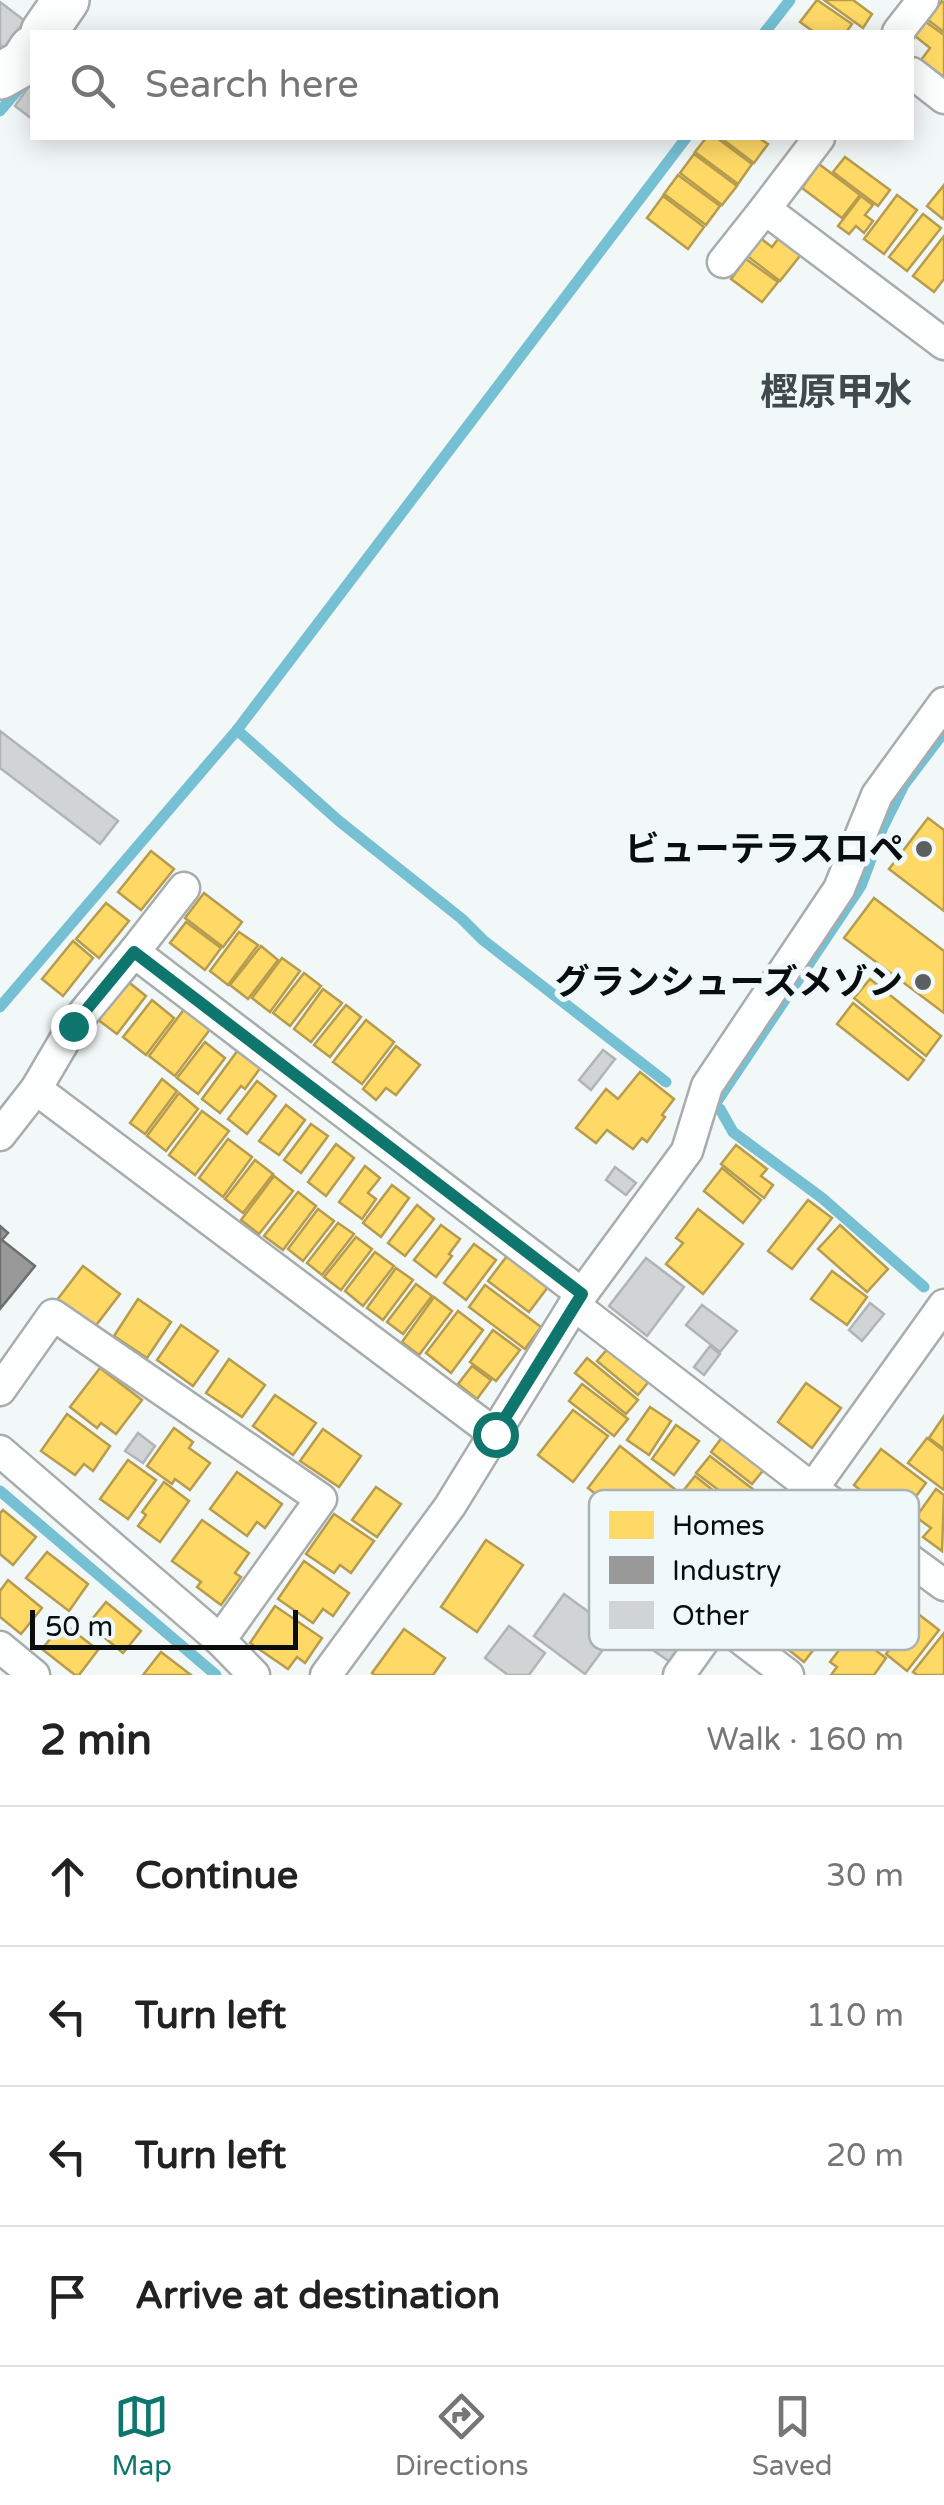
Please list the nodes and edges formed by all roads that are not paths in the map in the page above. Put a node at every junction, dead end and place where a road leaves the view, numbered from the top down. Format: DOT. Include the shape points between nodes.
graph roads {
  1 [pos="66,0"];
  2 [pos="923,0"];
  3 [pos="45,30"];
  4 [pos="900,30"];
  5 [pos="30,52"];
  6 [pos="914,75"];
  7 [pos="0,76"];
  8 [pos="944,98"];
  9 [pos="817,140"];
  10 [pos="765,209"];
  11 [pos="723,262"];
  12 [pos="944,344"];
  13 [pos="944,703"];
  14 [pos="184,888"];
  15 [pos="134,952"];
  16 [pos="36,1090"];
  17 [pos="0,1135"];
  18 [pos="578,1299"];
  19 [pos="944,1306"];
  20 [pos="0,1390"];
  21 [pos="495,1434"];
  22 [pos="0,1451"];
  23 [pos="813,1489"];
  24 [pos="919,1567"];
  25 [pos="944,1585"];
  26 [pos="220,1640"];
  27 [pos="0,1648"];
  28 [pos="697,1650"];
  29 [pos="756,1650"];
  30 [pos="34,1675"];
  31 [pos="254,1675"];
  32 [pos="326,1675"];
  33 [pos="679,1675"];
  34 [pos="788,1675"];
  1 -- 3 [label="street"];
  2 -- 4 [label="street"];
  5 -- 7 [label="street"];
  6 -- 8 [label="street"];
  9 -- 10 [label="street"];
  10 -- 11 [label="street"];
  10 -- 12 [label="street"];
  13 -- 18 [label="street" via="876,795 840,889 707,1086 687,1151"];
  14 -- 15 [label="street"];
  15 -- 16 [label="street" via="73,1026"];
  15 -- 18 [label="street"];
  16 -- 17 [label="street"];
  16 -- 21 [label="street"];
  18 -- 21 [label="street"];
  18 -- 23 [label="street"];
  19 -- 23 [label="street"];
  20 -- 26 [label="street" via="54,1315 321,1499"];
  21 -- 32 [label="street"];
  22 -- 26 [label="street"];
  24 -- 25 [label="street"];
  26 -- 31 [label="street"];
  27 -- 30 [label="street"];
  28 -- 33 [label="street"];
  29 -- 34 [label="street"];
}
